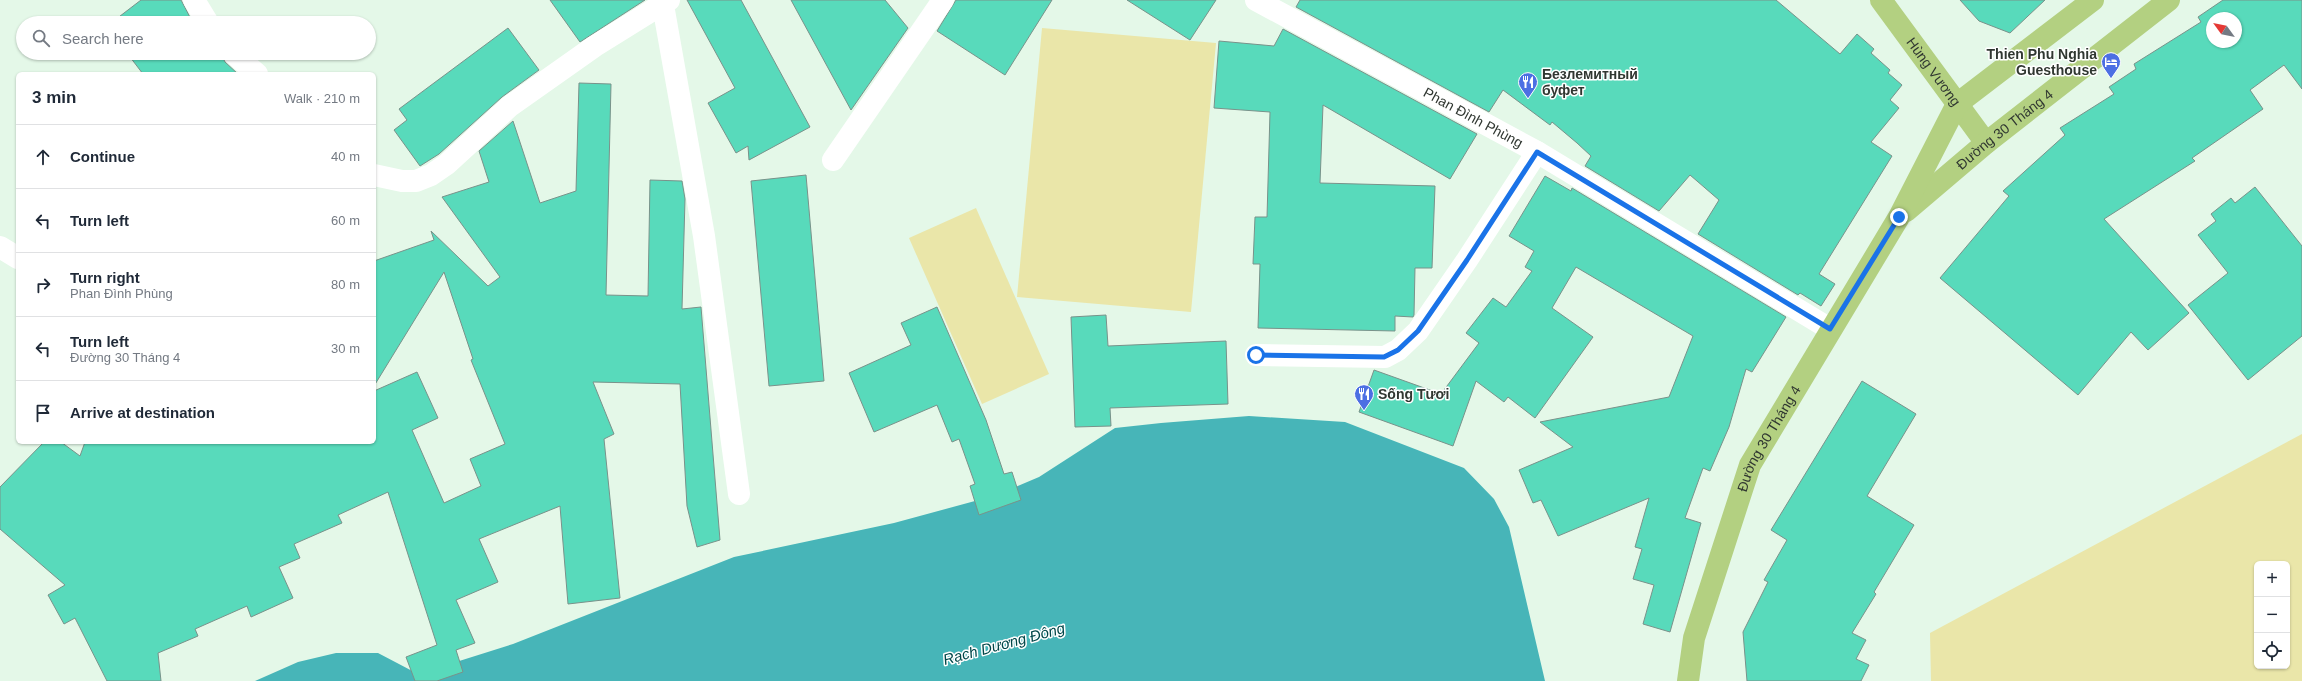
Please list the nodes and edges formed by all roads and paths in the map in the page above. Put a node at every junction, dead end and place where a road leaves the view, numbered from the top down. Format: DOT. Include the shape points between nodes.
graph roads {
  1 [pos="194,0"];
  2 [pos="943,0"];
  3 [pos="1256,0"];
  4 [pos="1881,0"];
  5 [pos="2093,0"];
  6 [pos="2169,0"];
  7 [pos="666,2"];
  8 [pos="204,16"];
  9 [pos="241,60"];
  10 [pos="255,72"];
  11 [pos="1957,104"];
  12 [pos="1986,143"];
  13 [pos="1537,152"];
  14 [pos="833,160"];
  15 [pos="376,174"];
  16 [pos="1899,217"];
  17 [pos="0,247"];
  18 [pos="16,257"];
  19 [pos="1830,329"];
  20 [pos="1256,355"];
  21 [pos="739,494"];
  22 [pos="1688,681"];
  1 -- 8 [label="street"];
  2 -- 14 [label="street"];
  3 -- 13 [label="street, Phan Đình Phùng"];
  4 -- 11 [label="main road, Hùng Vương"];
  5 -- 11 [label="main road, Đường 30 Tháng 4"];
  6 -- 12 [label="main road, Đường 30 Tháng 4"];
  7 -- 15 [label="street" via="596,46 510,106 447,164 431,175 416,181 402,181"];
  7 -- 21 [label="street" via="704,236"];
  9 -- 10 [label="street"];
  11 -- 12 [label="main road, Hùng Vương"];
  11 -- 16 [label="main road, Đường 30 Tháng 4"];
  12 -- 16 [label="main road, Đường 30 Tháng 4"];
  13 -- 19 [label="street, Phan Đình Phùng"];
  13 -- 20 [label="street" via="1418,331 1398,350 1384,357"];
  16 -- 19 [label="main road, Đường 30 Tháng 4"];
  17 -- 18 [label="street"];
  19 -- 22 [label="main road, Đường 30 Tháng 4" via="1750,465 1694,638"];
}
